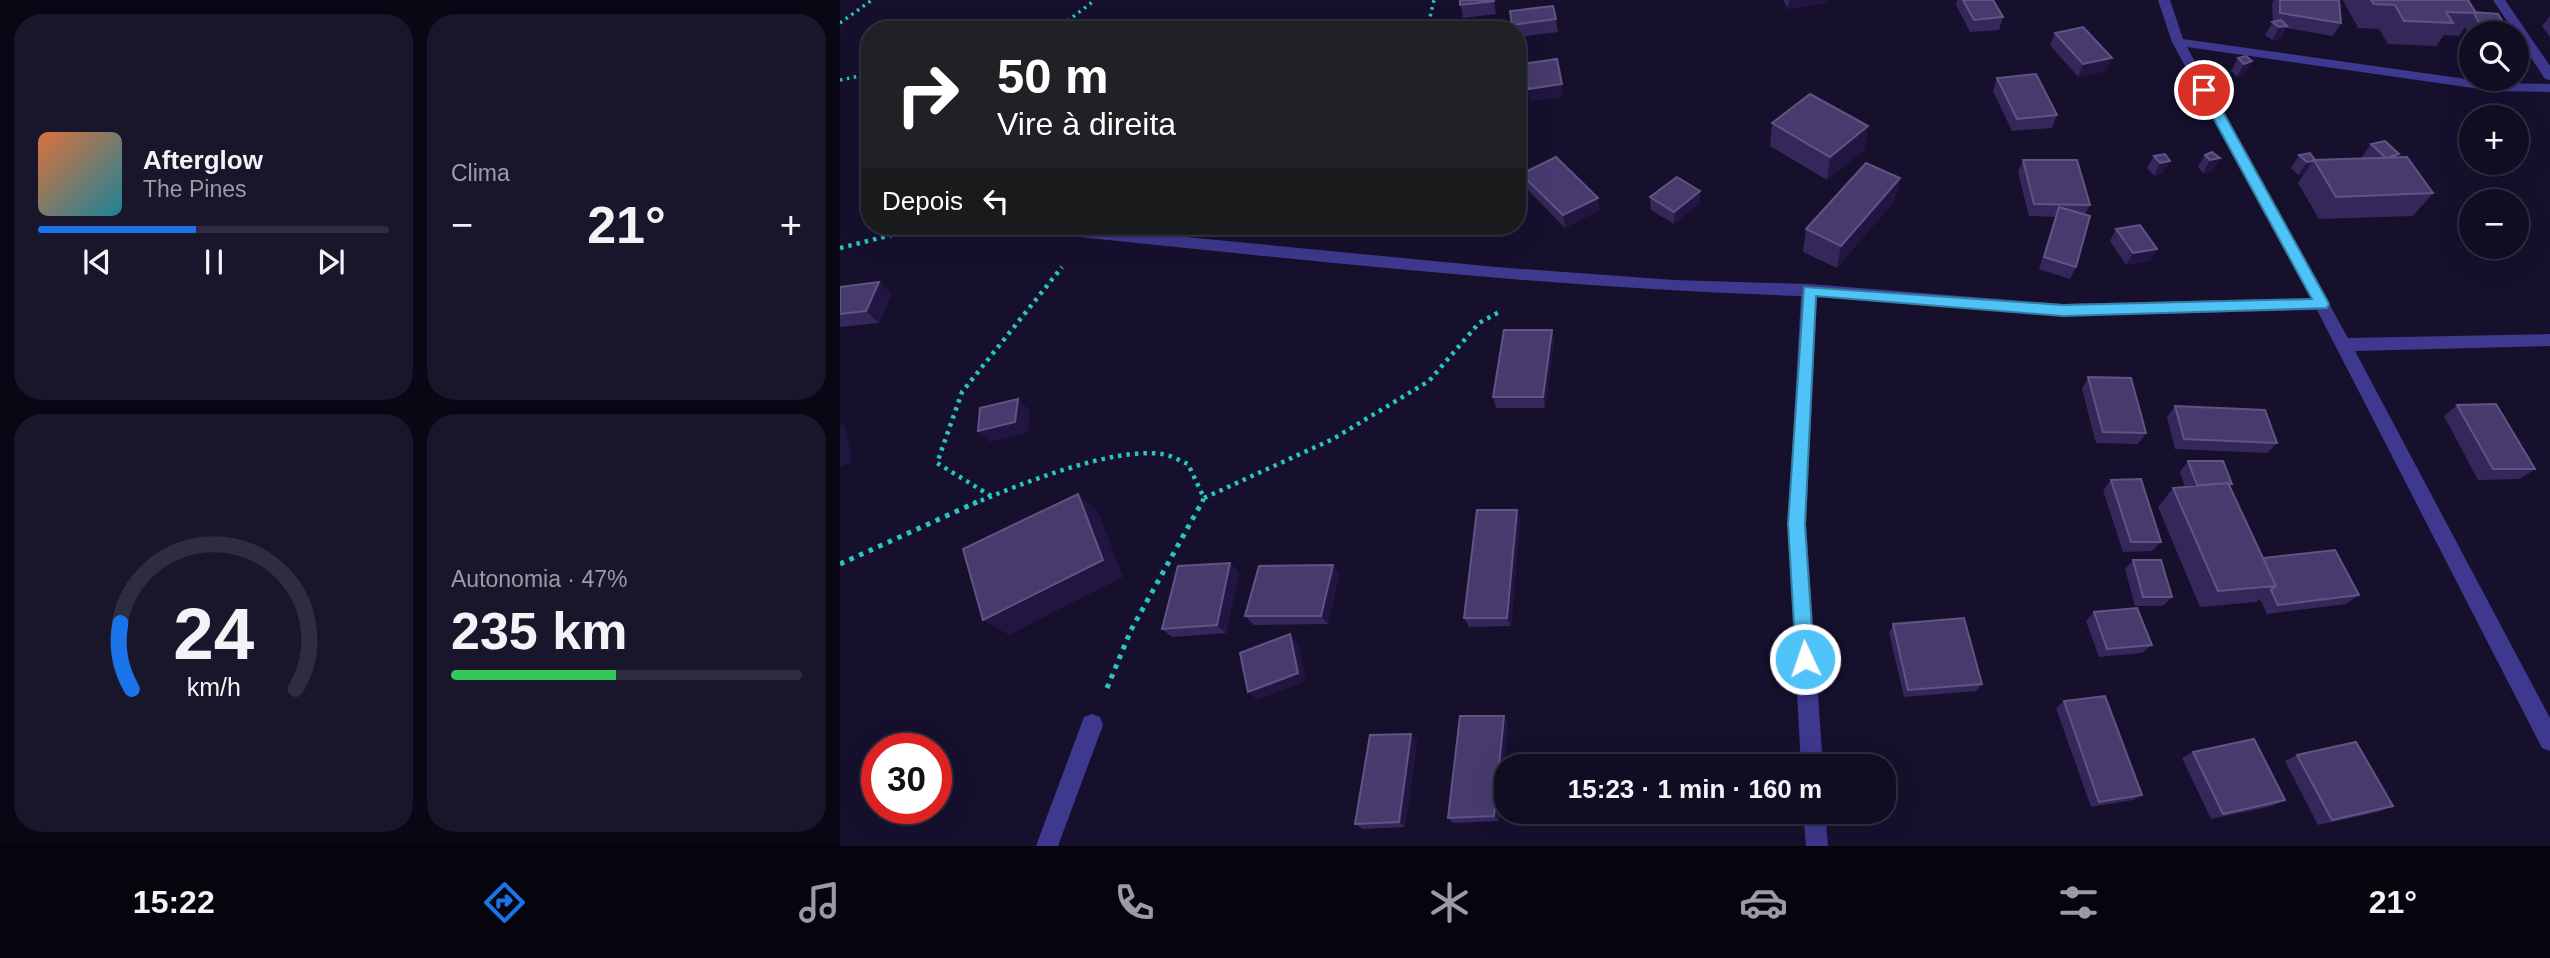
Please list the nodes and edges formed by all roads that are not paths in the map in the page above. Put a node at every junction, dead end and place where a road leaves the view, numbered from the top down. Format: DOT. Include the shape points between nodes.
graph roads {
  1 [pos="2164,0"];
  2 [pos="2499,0"];
  3 [pos="2178,42"];
  4 [pos="2550,76"];
  5 [pos="2550,88"];
  6 [pos="1121,235"];
  7 [pos="1809,290"];
  8 [pos="2322,304"];
  9 [pos="2550,340"];
  10 [pos="2342,345"];
  11 [pos="1092,724"];
  12 [pos="2550,740"];
  13 [pos="1811,754"];
  14 [pos="1815,824"];
  15 [pos="1047,846"];
  16 [pos="1816,846"];
  1 -- 3 [label="street"];
  2 -- 4 [label="street"];
  3 -- 5 [label="street" via="2494,87"];
  3 -- 8 [label="street"];
  6 -- 7 [label="street" via="1496,273"];
  7 -- 8 [label="street" via="2063,310"];
  7 -- 13 [label="street" via="1797,524"];
  8 -- 10 [label="street"];
  9 -- 10 [label="street"];
  10 -- 12 [label="street"];
  11 -- 15 [label="street"];
  14 -- 16 [label="street"];
}
